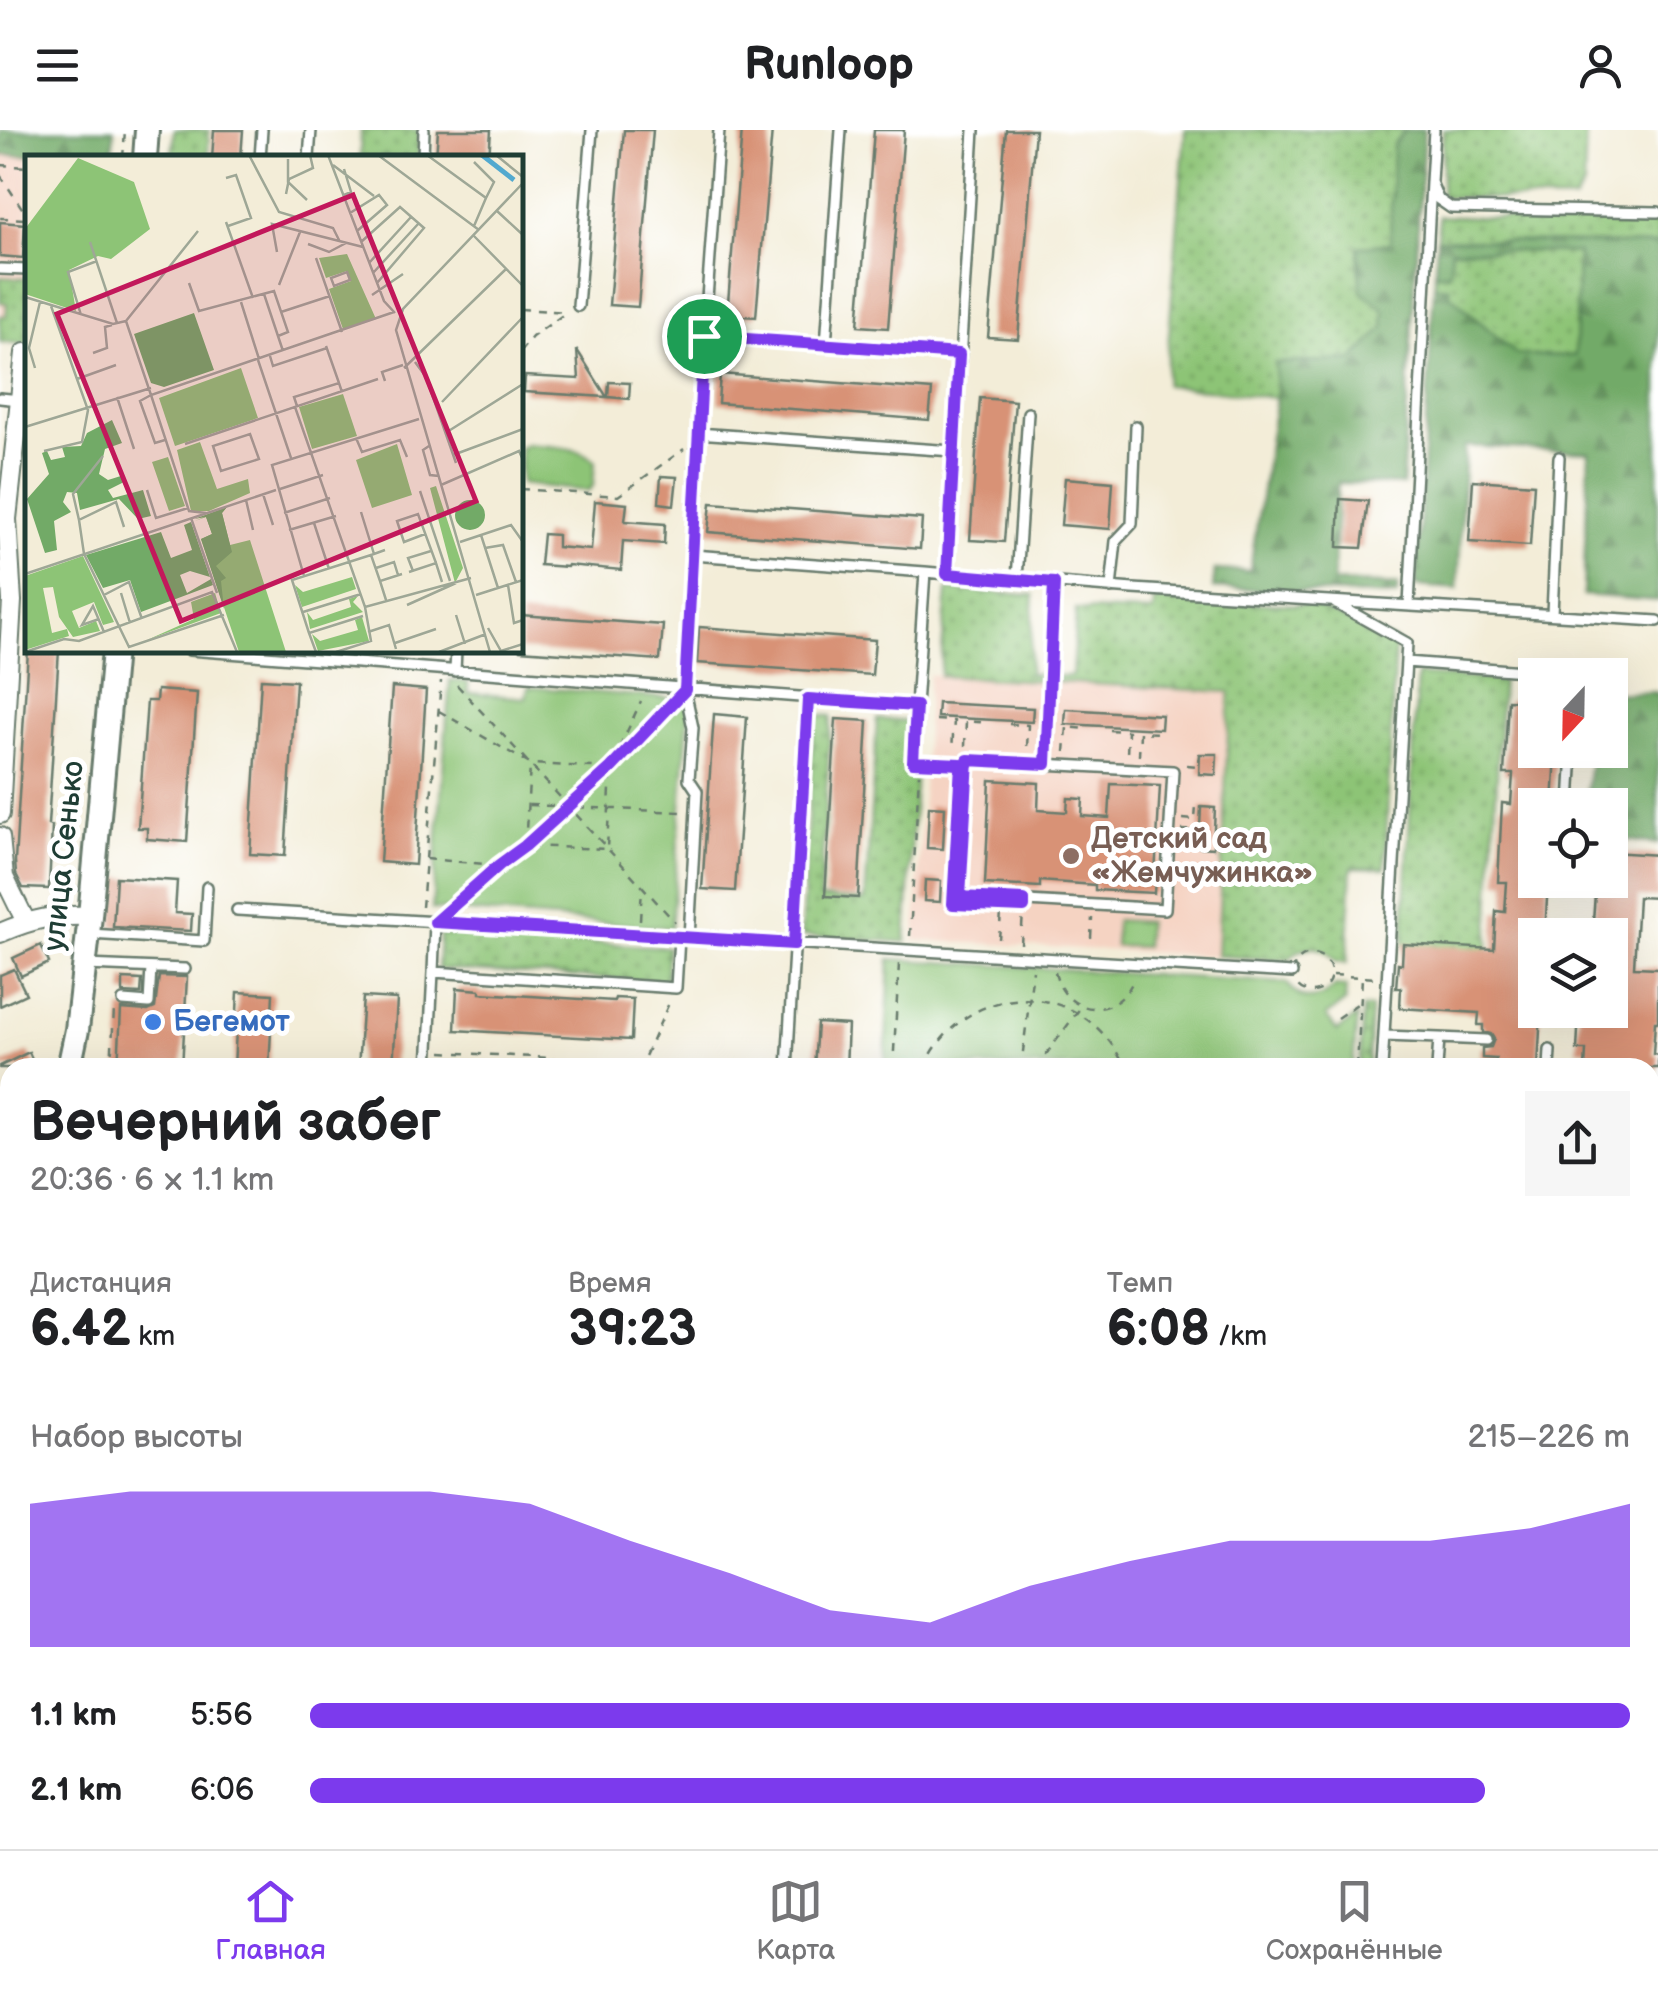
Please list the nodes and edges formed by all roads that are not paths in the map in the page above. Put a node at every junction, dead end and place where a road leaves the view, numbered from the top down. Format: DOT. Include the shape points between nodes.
graph roads {
  1 [pos="148,130"];
  2 [pos="262,130"];
  3 [pos="311,130"];
  4 [pos="424,130"];
  5 [pos="592,130"];
  6 [pos="719,130"];
  7 [pos="841,130"];
  8 [pos="974,130"];
  9 [pos="1434,130"];
  10 [pos="145,155"];
  11 [pos="260,155"];
  12 [pos="309,155"];
  13 [pos="423,155"];
  14 [pos="1431,182"];
  15 [pos="1658,212"];
  16 [pos="0,268"];
  17 [pos="25,270"];
  18 [pos="578,306"];
  19 [pos="704,336"];
  20 [pos="826,345"];
  21 [pos="25,353"];
  22 [pos="959,354"];
  23 [pos="0,398"];
  24 [pos="20,400"];
  25 [pos="1028,412"];
  26 [pos="1136,426"];
  27 [pos="697,436"];
  28 [pos="953,451"];
  29 [pos="1559,456"];
  30 [pos="3,520"];
  31 [pos="692,555"];
  32 [pos="925,572"];
  33 [pos="947,574"];
  34 [pos="1017,579"];
  35 [pos="1054,583"];
  36 [pos="1111,588"];
  37 [pos="1329,600"];
  38 [pos="20,602"];
  39 [pos="1410,605"];
  40 [pos="1552,614"];
  41 [pos="1658,620"];
  42 [pos="114,652"];
  43 [pos="214,652"];
  44 [pos="456,652"];
  45 [pos="1406,662"];
  46 [pos="455,671"];
  47 [pos="1050,671"];
  48 [pos="1518,671"];
  49 [pos="685,690"];
  50 [pos="808,699"];
  51 [pos="916,706"];
  52 [pos="968,765"];
  53 [pos="0,814"];
  54 [pos="0,838"];
  55 [pos="207,887"];
  56 [pos="237,910"];
  57 [pos="26,922"];
  58 [pos="435,922"];
  59 [pos="88,925"];
  60 [pos="0,934"];
  61 [pos="684,937"];
  62 [pos="794,944"];
  63 [pos="84,965"];
  64 [pos="151,968"];
  65 [pos="186,969"];
  66 [pos="433,972"];
  67 [pos="1292,973"];
  68 [pos="119,1002"];
  69 [pos="1384,1036"];
  70 [pos="1439,1038"];
  71 [pos="1486,1040"];
  72 [pos="1550,1050"];
  73 [pos="71,1058"];
  74 [pos="429,1058"];
  75 [pos="788,1058"];
  76 [pos="1383,1058"];
  77 [pos="1438,1058"];
  78 [pos="1550,1058"];
  1 -- 10 [label="street"];
  2 -- 11 [label="lane"];
  3 -- 12 [label="lane"];
  4 -- 13 [label="lane"];
  5 -- 18 [label="lane"];
  6 -- 19 [label="lane"];
  7 -- 20 [label="lane"];
  8 -- 22 [label="lane"];
  9 -- 14 [label="lane"];
  14 -- 15 [label="lane" via="1451,208"];
  14 -- 39 [label="lane"];
  16 -- 17 [label="lane"];
  19 -- 20 [label="lane"];
  19 -- 27 [label="lane"];
  20 -- 22 [label="lane"];
  21 -- 24 [label="street"];
  22 -- 28 [label="lane"];
  23 -- 24 [label="lane"];
  24 -- 30 [label="street"];
  25 -- 34 [label="lane"];
  26 -- 36 [label="lane" via="1132,524 1116,541"];
  27 -- 28 [label="lane"];
  27 -- 31 [label="lane"];
  28 -- 33 [label="lane"];
  29 -- 40 [label="lane"];
  30 -- 38 [label="street"];
  31 -- 32 [label="lane"];
  31 -- 49 [label="lane"];
  32 -- 33 [label="lane"];
  32 -- 51 [label="lane"];
  33 -- 34 [label="lane"];
  34 -- 35 [label="lane"];
  35 -- 36 [label="lane"];
  35 -- 47 [label="lane"];
  36 -- 37 [label="lane"];
  37 -- 39 [label="lane"];
  37 -- 45 [label="lane" via="1406,644"];
  38 -- 53 [label="street"];
  39 -- 40 [label="lane"];
  40 -- 41 [label="lane"];
  42 -- 59 [label="street, улица Сенько"];
  43 -- 46 [label="lane"];
  44 -- 46 [label="lane"];
  45 -- 48 [label="lane"];
  45 -- 69 [label="lane"];
  46 -- 49 [label="lane"];
  49 -- 50 [label="lane"];
  49 -- 61 [label="lane" via="694,728 689,779 697,791"];
  50 -- 51 [label="lane"];
  50 -- 62 [label="lane"];
  51 -- 52 [label="lane" via="913,762"];
  52 -- 52 [label="lane" via="1173,772 1165,909 960,897"];
  54 -- 57 [label="street" via="4,876"];
  55 -- 59 [label="lane" via="204,941"];
  56 -- 58 [label="lane"];
  57 -- 59 [label="street" via="53,916"];
  57 -- 60 [label="street"];
  58 -- 61 [label="lane"];
  58 -- 66 [label="lane"];
  59 -- 63 [label="street, улица Сенько"];
  61 -- 62 [label="lane"];
  61 -- 66 [label="lane" via="676,988"];
  62 -- 67 [label="lane"];
  62 -- 75 [label="lane"];
  63 -- 64 [label="lane"];
  63 -- 73 [label="street, улица Сенько"];
  64 -- 65 [label="lane"];
  64 -- 68 [label="lane" via="149,1002"];
  66 -- 74 [label="lane"];
  69 -- 70 [label="lane"];
  69 -- 76 [label="lane"];
  70 -- 71 [label="lane"];
  70 -- 77 [label="lane"];
  72 -- 78 [label="lane"];
}
